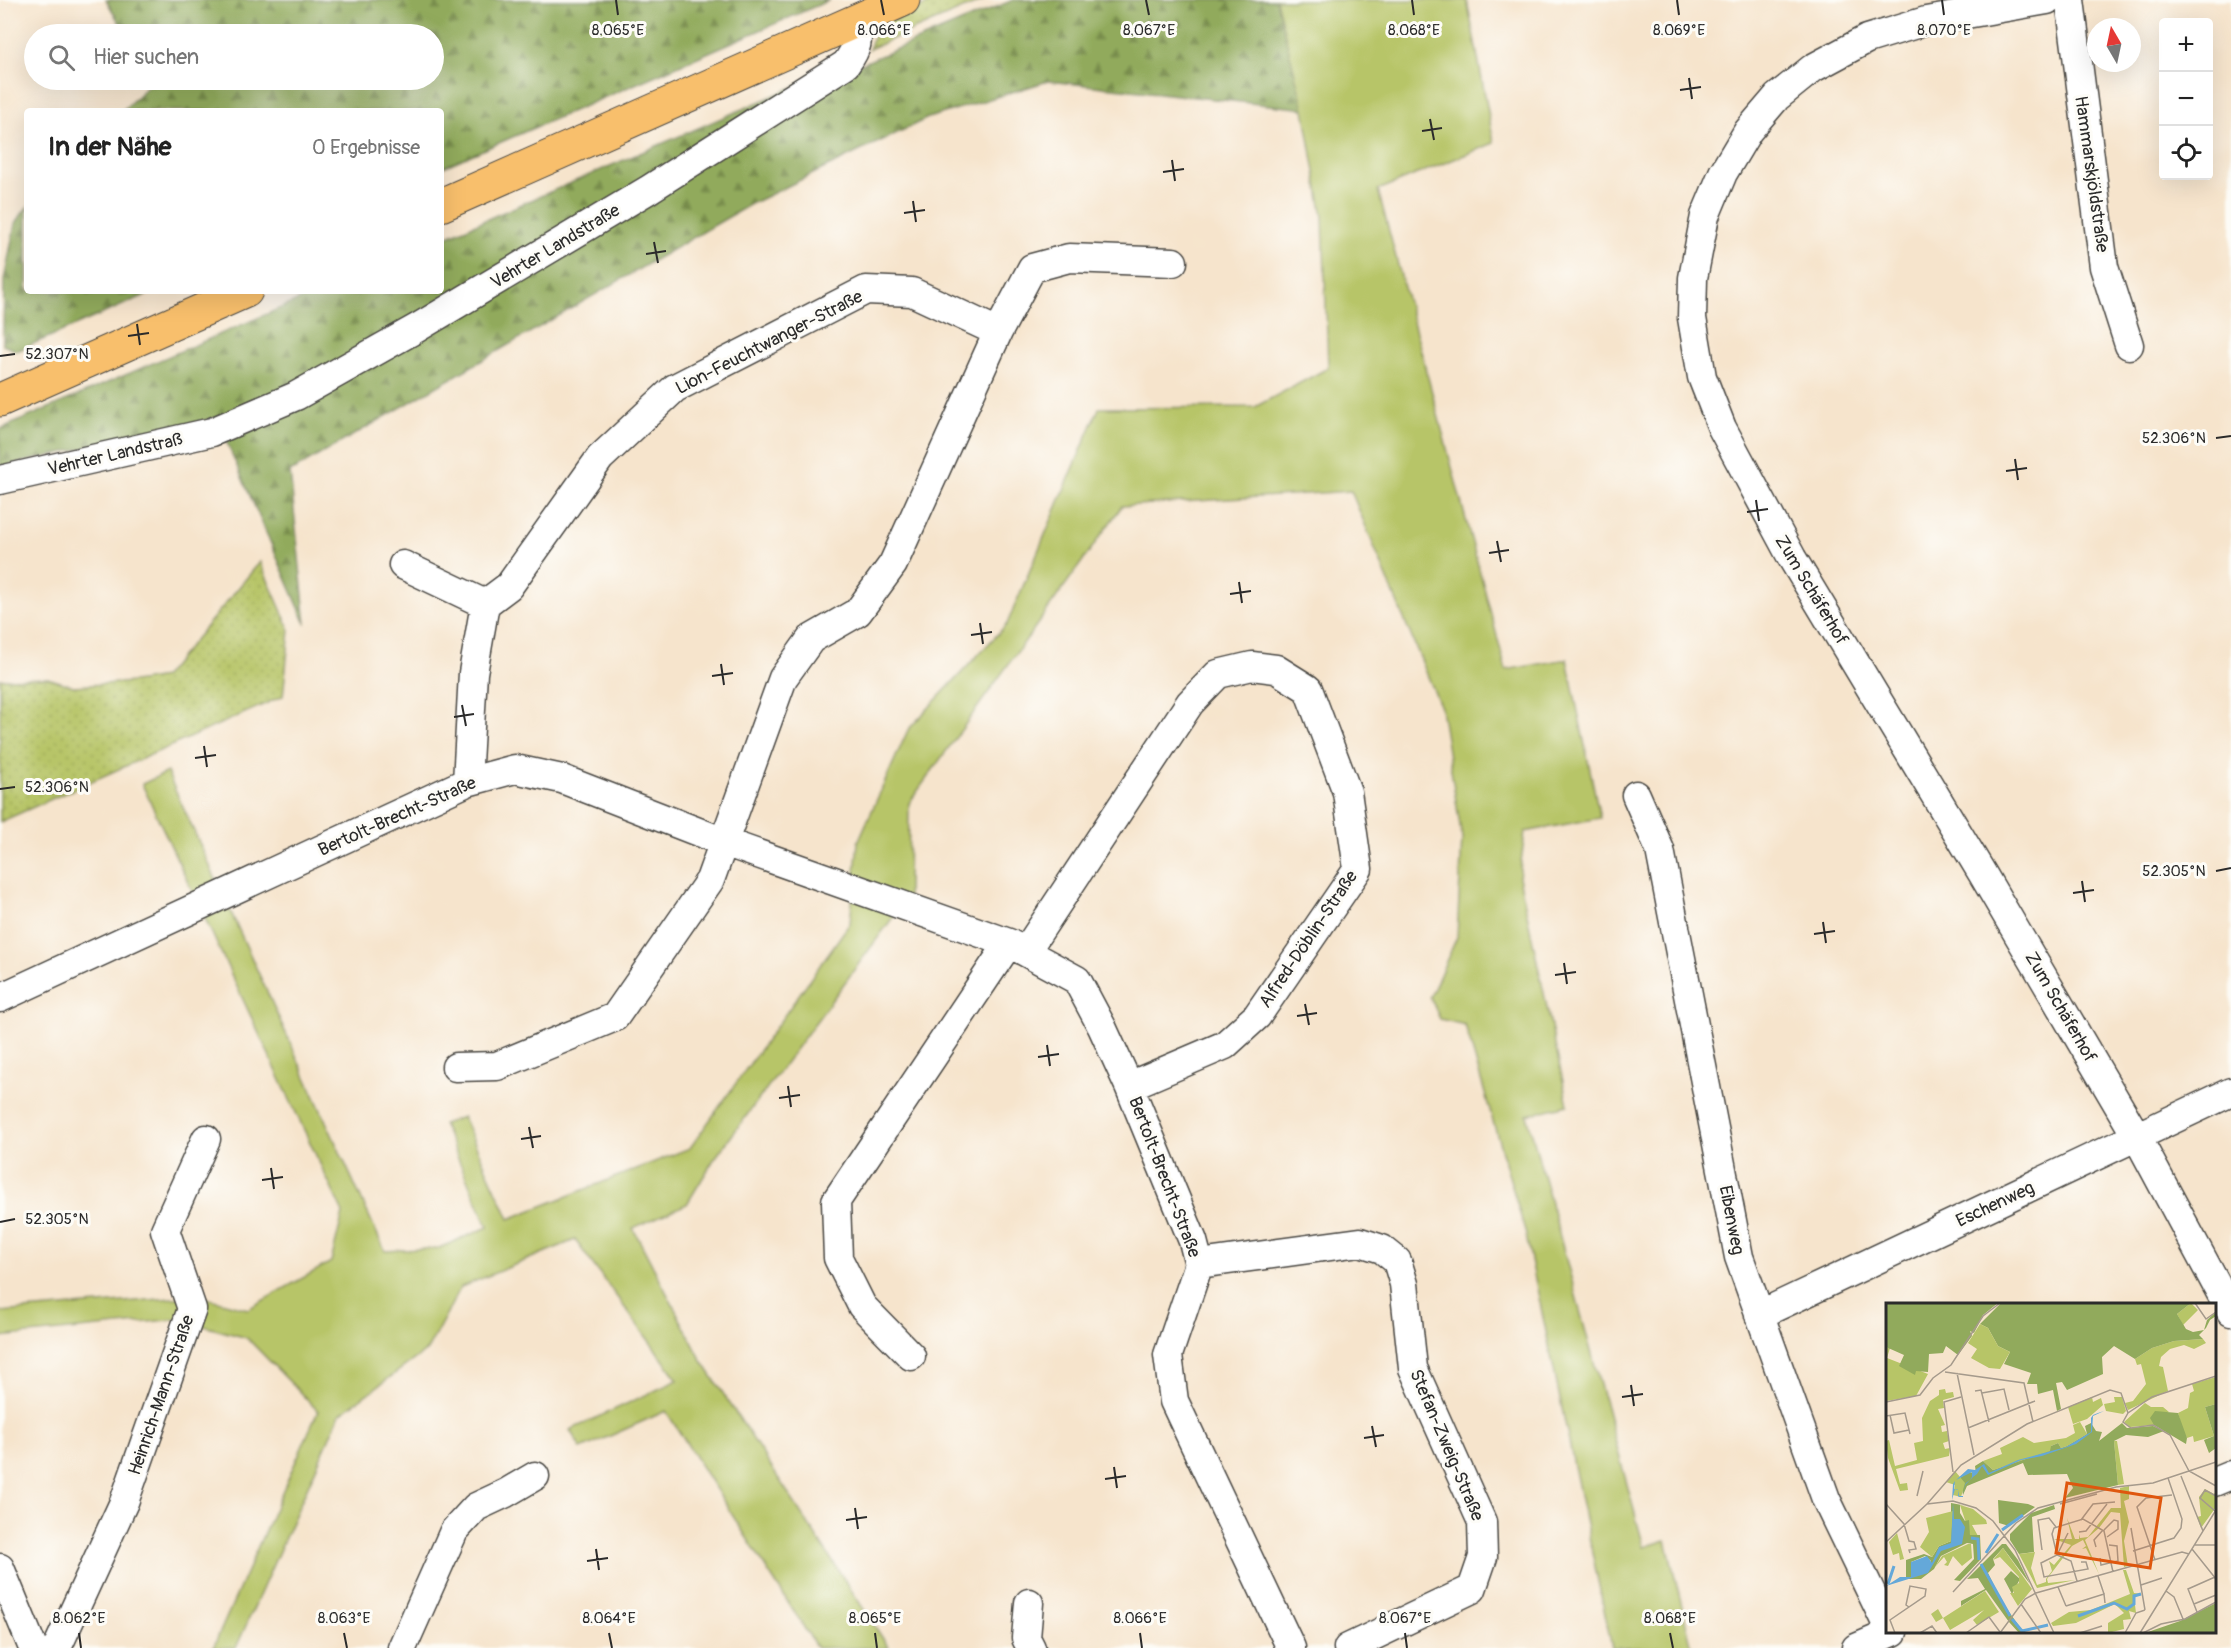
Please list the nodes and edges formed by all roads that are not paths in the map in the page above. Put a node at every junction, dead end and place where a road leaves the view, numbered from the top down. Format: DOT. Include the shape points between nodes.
graph roads {
  1 [pos="903,0"];
  2 [pos="2047,0"];
  3 [pos="2070,0"];
  4 [pos="854,21"];
  5 [pos="444,204"];
  6 [pos="1173,262"];
  7 [pos="239,294"];
  8 [pos="998,332"];
  9 [pos="2128,345"];
  10 [pos="0,400"];
  11 [pos="212,432"];
  12 [pos="9,478"];
  13 [pos="403,565"];
  14 [pos="485,604"];
  15 [pos="467,782"];
  16 [pos="1636,795"];
  17 [pos="724,842"];
  18 [pos="1017,947"];
  19 [pos="0,998"];
  20 [pos="456,1067"];
  21 [pos="1129,1086"];
  22 [pos="2231,1092"];
  23 [pos="2137,1137"];
  24 [pos="206,1139"];
  25 [pos="1199,1264"];
  26 [pos="2231,1312"];
  27 [pos="1759,1315"];
  28 [pos="910,1356"];
  29 [pos="2231,1475"];
  30 [pos="535,1476"];
  31 [pos="2216,1481"];
  32 [pos="0,1568"];
  33 [pos="1029,1603"];
  34 [pos="1886,1624"];
  35 [pos="1891,1634"];
  36 [pos="33,1648"];
  37 [pos="57,1648"];
  38 [pos="402,1648"];
  39 [pos="1030,1648"];
  40 [pos="1291,1648"];
  41 [pos="1348,1648"];
  42 [pos="1856,1648"];
  1 -- 4 [label="main road"];
  2 -- 23 [label="street, Zum Schäferhof" via="1926,21 1867,39 1813,68 1776,97 1748,131 1723,173 1705,216 1694,278 1692,318 1702,377 1722,428 1792,558"];
  3 -- 9 [label="street, Hammarskjöldstraße" via="2104,267"];
  4 -- 5 [label="main road"];
  4 -- 11 [label="street, Vehrter Landstraße" via="859,35 857,49 846,64 648,190 417,328 296,396"];
  6 -- 8 [label="street" via="1069,258 1032,268"];
  7 -- 10 [label="main road"];
  8 -- 14 [label="street, Lion-Feuchtwanger-Straße" via="912,292 866,290 675,388 600,458 509,586"];
  8 -- 17 [label="street" via="893,564 858,612 811,639 783,678"];
  11 -- 12 [label="street, Vehrter Landstraß"];
  13 -- 14 [label="street"];
  14 -- 15 [label="street" via="473,673"];
  15 -- 17 [label="street, Bertolt-Brecht-Straße" via="514,769 562,779"];
  15 -- 19 [label="street, Bertolt-Brecht-Straße"];
  16 -- 27 [label="street, Eibenweg" via="1660,850 1738,1257"];
  17 -- 18 [label="street, Bertolt-Brecht-Straße"];
  17 -- 20 [label="street" via="710,880 615,1017 496,1066"];
  18 -- 21 [label="street, Bertolt-Brecht-Straße" via="1077,980"];
  18 -- 21 [label="street, Alfred-Döblin-Straße" via="1190,703 1218,674 1252,666 1276,669 1308,689 1347,792 1358,869 1257,1016 1225,1045"];
  18 -- 28 [label="street" via="836,1201 838,1258 862,1306"];
  21 -- 25 [label="street, Bertolt-Brecht-Straße"];
  22 -- 23 [label="street, Eschenweg"];
  23 -- 26 [label="street, Zum Schäferhof"];
  23 -- 27 [label="street, Eschenweg"];
  24 -- 37 [label="street, Heinrich-Mann-Straße" via="165,1230 192,1309 124,1502"];
  25 -- 40 [label="street, Bertolt-Brecht-Straße" via="1168,1354 1174,1401"];
  25 -- 41 [label="street, Stefan-Zweig-Straße" via="1360,1242 1382,1249 1397,1261 1404,1284 1413,1368 1482,1522 1483,1557 1472,1588"];
  27 -- 34 [label="street, Eibenweg" via="1826,1499"];
  29 -- 31 [label="street"];
  30 -- 38 [label="street" via="476,1507 454,1531"];
  32 -- 36 [label="street"];
  33 -- 39 [label="street" via="1026,1638"];
  35 -- 42 [label="street"];
}
